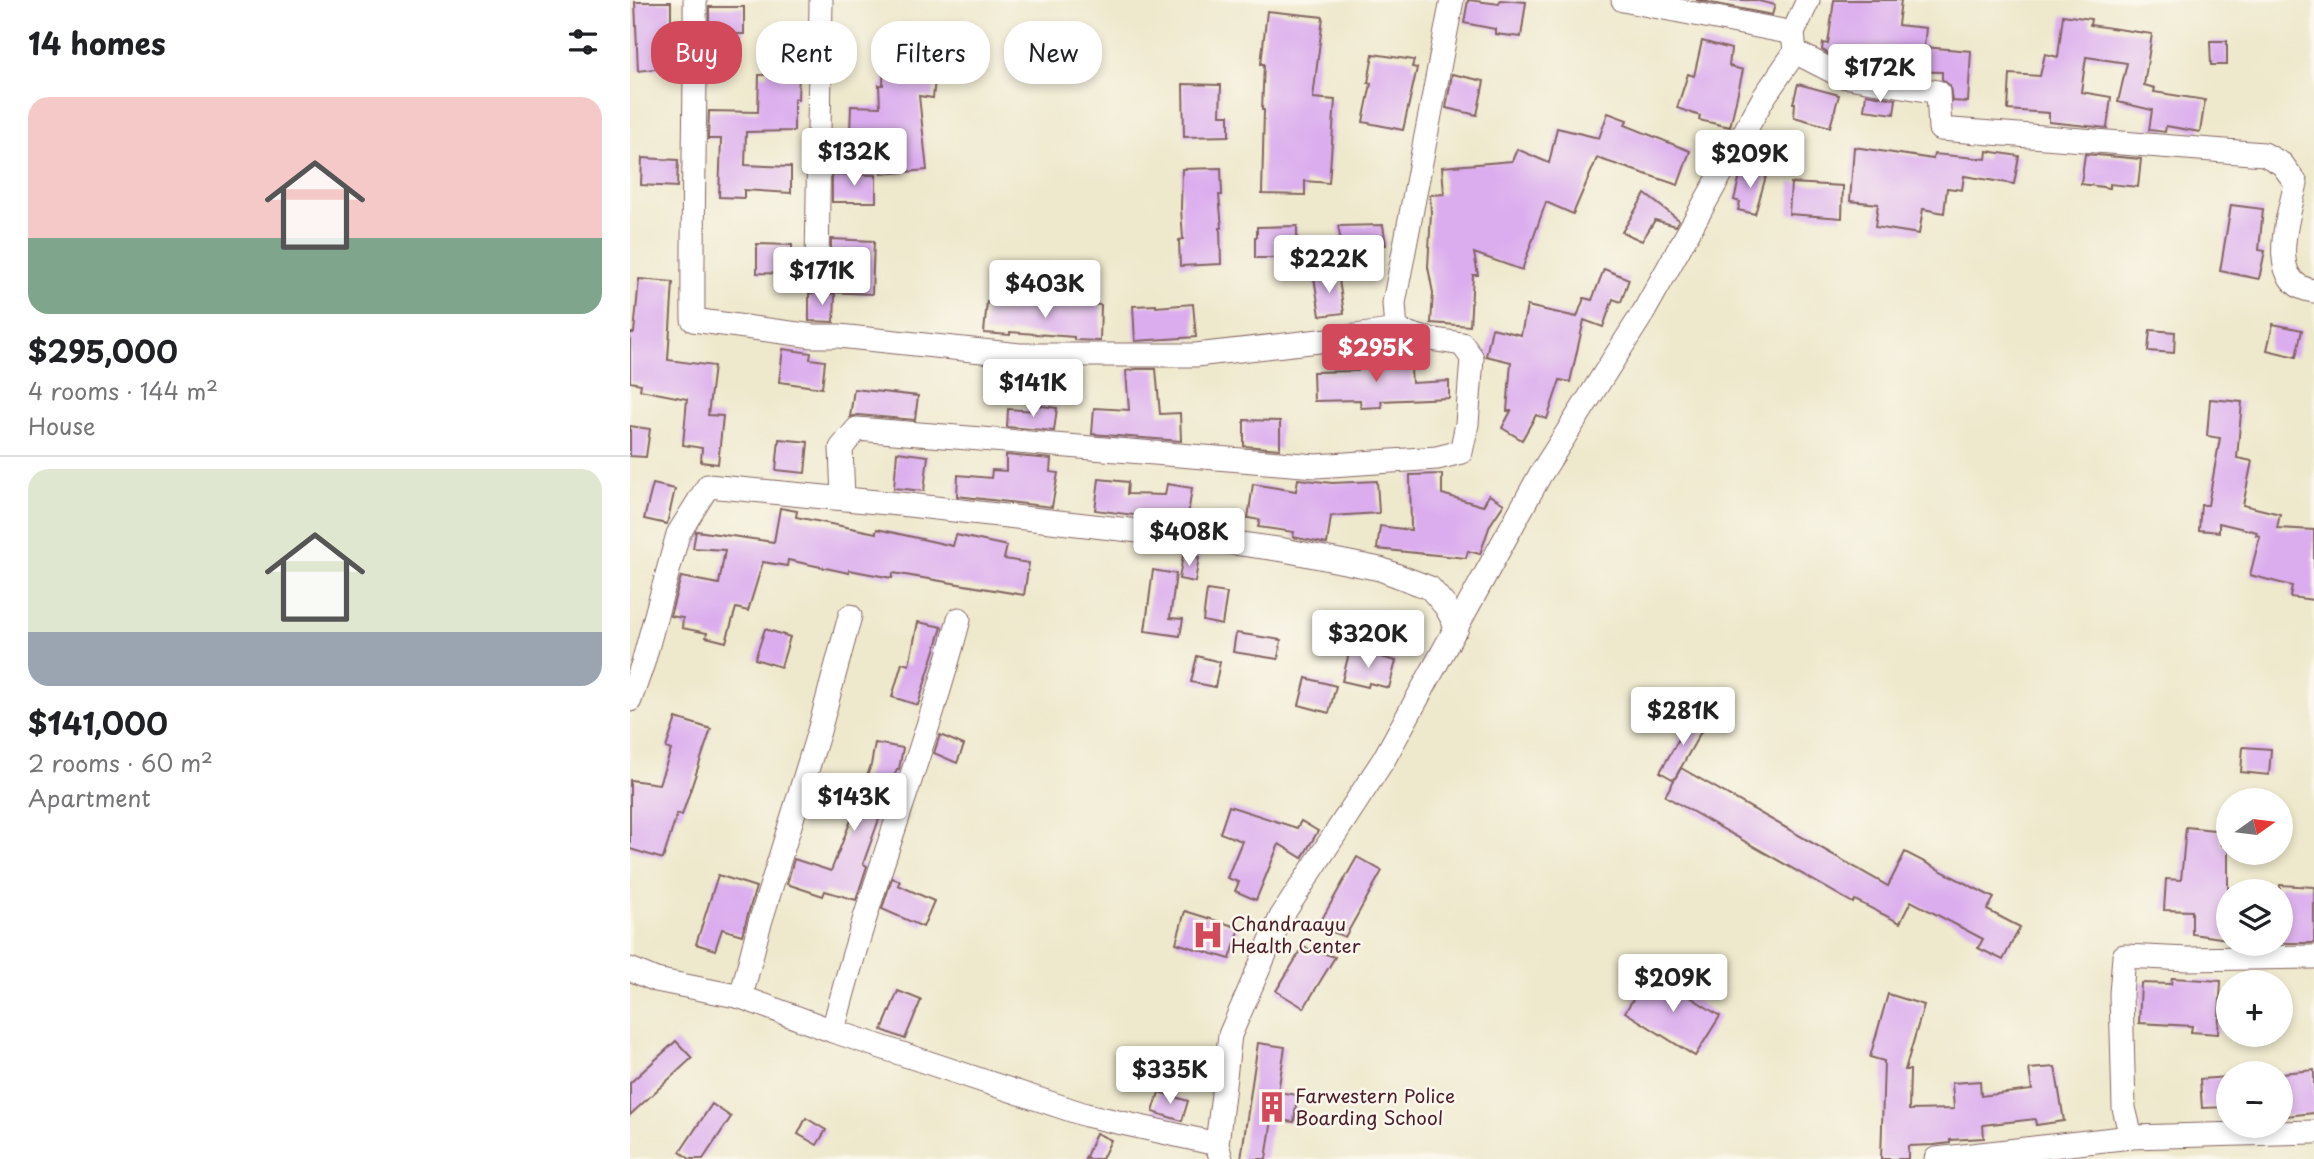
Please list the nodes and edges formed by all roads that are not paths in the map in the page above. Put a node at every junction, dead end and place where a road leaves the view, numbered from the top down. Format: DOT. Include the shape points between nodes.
graph roads {
  1 [pos="695,0"];
  2 [pos="821,0"];
  3 [pos="1452,0"];
  4 [pos="1623,0"];
  5 [pos="1808,0"];
  6 [pos="1794,43"];
  7 [pos="817,265"];
  8 [pos="2314,291"];
  9 [pos="1396,330"];
  10 [pos="843,498"];
  11 [pos="850,617"];
  12 [pos="959,619"];
  13 [pos="1457,628"];
  14 [pos="630,699"];
  15 [pos="2314,957"];
  16 [pos="630,970"];
  17 [pos="741,997"];
  18 [pos="833,1031"];
  19 [pos="2314,1132"];
  20 [pos="2131,1136"];
  21 [pos="1219,1152"];
  22 [pos="1936,1159"];
  1 -- 9 [label="street" via="693,320 1020,355 1196,355"];
  2 -- 7 [label="street"];
  3 -- 9 [label="street" via="1394,303"];
  4 -- 6 [label="street"];
  5 -- 6 [label="street"];
  6 -- 8 [label="street" via="1842,76 1938,92 1940,129 2264,154 2282,164 2296,183 2283,262 2290,281"];
  6 -- 13 [label="street" via="1643,313 1540,475"];
  9 -- 10 [label="street" via="1462,344 1472,358 1461,452 1437,458 1316,466 857,429 841,448"];
  10 -- 13 [label="street" via="1191,537 1380,569 1430,588"];
  10 -- 14 [label="street" via="708,486 678,534"];
  11 -- 17 [label="street"];
  12 -- 18 [label="street" via="941,688 847,973"];
  13 -- 21 [label="street" via="1384,759 1281,916 1230,1035"];
  15 -- 20 [label="street" via="2124,956 2124,1108"];
  16 -- 17 [label="street" via="656,980"];
  17 -- 18 [label="street"];
  18 -- 21 [label="street" via="1086,1115"];
  19 -- 20 [label="street"];
  20 -- 22 [label="street"];
}
